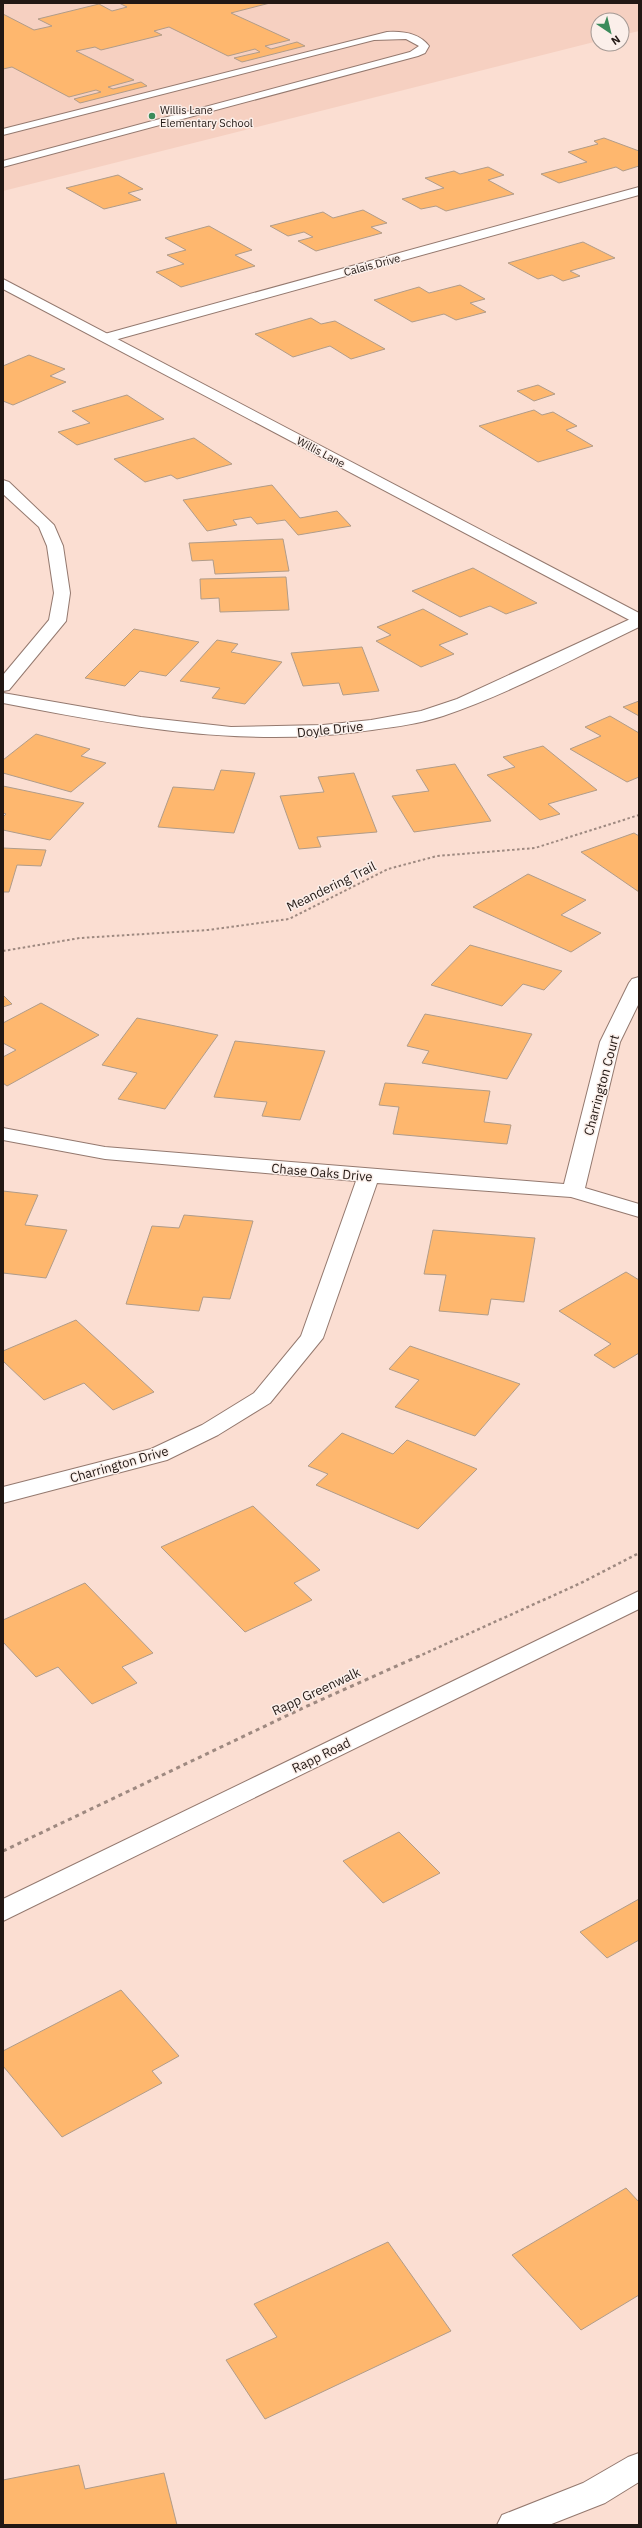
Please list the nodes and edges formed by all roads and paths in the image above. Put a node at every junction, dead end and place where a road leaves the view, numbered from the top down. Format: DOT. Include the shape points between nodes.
graph roads {
  1 [pos="3,132"];
  2 [pos="3,164"];
  3 [pos="639,191"];
  4 [pos="3,283"];
  5 [pos="106,338"];
  6 [pos="3,484"];
  7 [pos="639,620"];
  8 [pos="3,686"];
  9 [pos="3,698"];
  10 [pos="639,814"];
  11 [pos="3,951"];
  12 [pos="639,983"];
  13 [pos="3,1134"];
  14 [pos="369,1176"];
  15 [pos="573,1191"];
  16 [pos="639,1211"];
  17 [pos="3,1495"];
  18 [pos="639,1553"];
  19 [pos="639,1599"];
  20 [pos="3,1851"];
  21 [pos="3,1911"];
  22 [pos="639,2466"];
  23 [pos="513,2525"];
  1 -- 2 [label="lane" via="374,36 403,35 419,40 424,46 421,51 414,54"];
  3 -- 5 [label="street, Calais Drive"];
  4 -- 5 [label="street, Willis Lane"];
  5 -- 7 [label="street, Willis Lane"];
  6 -- 8 [label="street" via="46,525 55,546 62,593 56,621"];
  7 -- 9 [label="street, Doyle Drive" via="455,705 435,712 339,730 241,734 184,730"];
  10 -- 11 [label="path, Meandering Trail" via="535,848 437,856 388,869 289,919 208,930 80,938"];
  12 -- 15 [label="street, Charrington Court" via="610,1042"];
  13 -- 14 [label="street, Chase Oaks Drive" via="105,1153"];
  14 -- 15 [label="street, Chase Oaks Drive"];
  14 -- 17 [label="street, Charrington Drive" via="312,1338 262,1398 210,1430 159,1455"];
  15 -- 16 [label="street, Chase Oaks Drive"];
  18 -- 20 [label="path, Rapp Greenwalk" via="581,1583 305,1707"];
  19 -- 21 [label="street, Rapp Road"];
  22 -- 23 [label="street" via="594,2494"];
}
